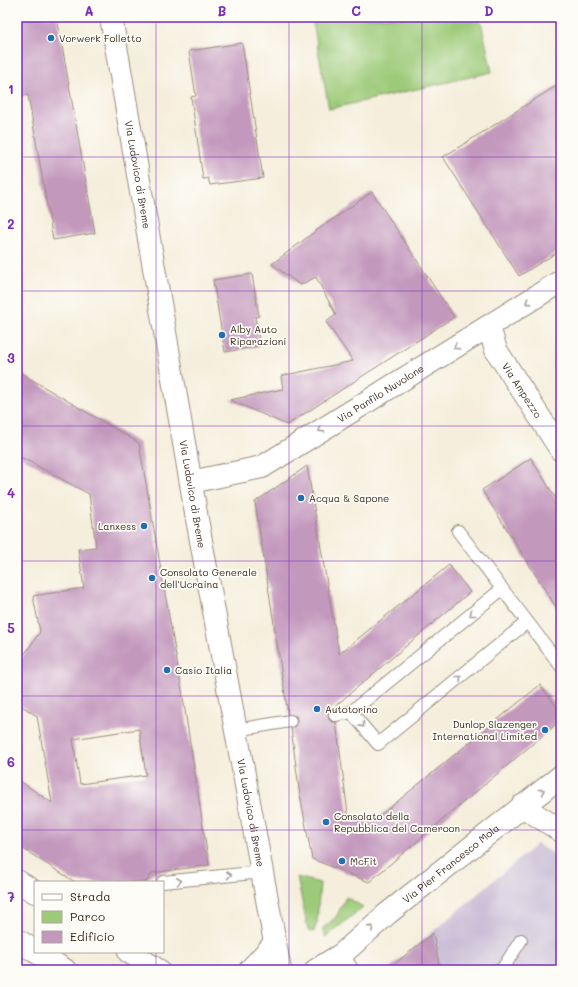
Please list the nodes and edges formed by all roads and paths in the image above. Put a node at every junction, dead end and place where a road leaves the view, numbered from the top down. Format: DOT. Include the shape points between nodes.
graph roads {
  1 [pos="111,17"];
  2 [pos="561,281"];
  3 [pos="489,327"];
  4 [pos="561,450"];
  5 [pos="191,482"];
  6 [pos="458,531"];
  7 [pos="502,589"];
  8 [pos="528,622"];
  9 [pos="561,666"];
  10 [pos="351,712"];
  11 [pos="335,715"];
  12 [pos="290,721"];
  13 [pos="236,730"];
  14 [pos="561,776"];
  15 [pos="522,806"];
  16 [pos="561,831"];
  17 [pos="262,872"];
  18 [pos="17,880"];
  19 [pos="164,882"];
  20 [pos="34,891"];
  21 [pos="17,940"];
  22 [pos="521,940"];
  23 [pos="275,943"];
  24 [pos="34,951"];
  25 [pos="38,953"];
  26 [pos="131,953"];
  27 [pos="347,962"];
  28 [pos="65,970"];
  29 [pos="158,970"];
  30 [pos="250,970"];
  31 [pos="280,970"];
  32 [pos="316,970"];
  33 [pos="500,970"];
  1 -- 5 [label="street, Via Ludovico di Breme"];
  2 -- 3 [label="street, Via Panfilo Nuvolone, one-way"];
  3 -- 4 [label="street, Via Ampezzo" via="496,350"];
  3 -- 5 [label="street, Via Panfilo Nuvolone, one-way" via="262,467"];
  5 -- 13 [label="street, Via Ludovico di Breme"];
  6 -- 7 [label="lane"];
  7 -- 8 [label="lane"];
  7 -- 10 [label="lane, one-way"];
  8 -- 9 [label="lane"];
  10 -- 8 [label="lane, one-way" via="378,744"];
  10 -- 11 [label="lane"];
  12 -- 13 [label="lane"];
  13 -- 17 [label="street, Via Ludovico di Breme"];
  15 -- 14 [label="street, Via Pier Francesco Mola, one-way"];
  15 -- 16 [label="street"];
  27 -- 15 [label="street, Via Pier Francesco Mola, one-way" via="387,914"];
  19 -- 17 [label="lane, one-way"];
  17 -- 23 [label="street, Via Ludovico di Breme"];
  18 -- 20 [label="street"];
  21 -- 24 [label="street"];
  22 -- 33 [label="lane"];
  23 -- 30 [label="street"];
  23 -- 31 [label="street, Via Ludovico di Breme"];
  25 -- 28 [label="street"];
  26 -- 29 [label="street"];
  27 -- 32 [label="street, Via Pier Francesco Mola"];
}
